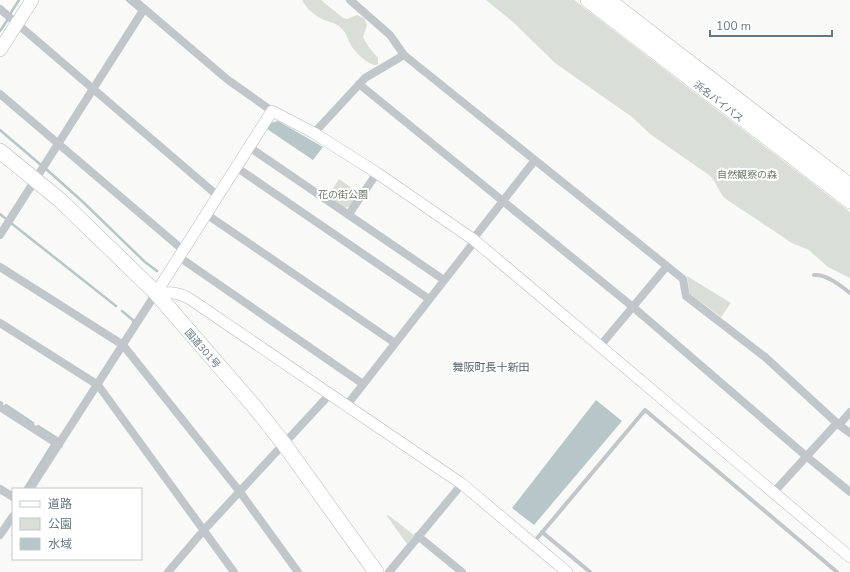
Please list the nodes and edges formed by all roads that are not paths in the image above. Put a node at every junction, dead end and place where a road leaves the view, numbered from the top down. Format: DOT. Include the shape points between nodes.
graph roads {
  1 [pos="32,0"];
  2 [pos="134,0"];
  3 [pos="350,0"];
  4 [pos="588,0"];
  5 [pos="608,0"];
  6 [pos="0,9"];
  7 [pos="144,9"];
  8 [pos="17,24"];
  9 [pos="0,50"];
  10 [pos="404,55"];
  11 [pos="358,84"];
  12 [pos="93,89"];
  13 [pos="0,94"];
  14 [pos="272,111"];
  15 [pos="314,133"];
  16 [pos="58,144"];
  17 [pos="249,147"];
  18 [pos="0,151"];
  19 [pos="535,160"];
  20 [pos="236,167"];
  21 [pos="377,173"];
  22 [pos="35,179"];
  23 [pos="850,186"];
  24 [pos="218,196"];
  25 [pos="503,201"];
  26 [pos="850,201"];
  27 [pos="206,214"];
  28 [pos="349,214"];
  29 [pos="0,235"];
  30 [pos="474,240"];
  31 [pos="181,254"];
  32 [pos="667,266"];
  33 [pos="0,267"];
  34 [pos="814,275"];
  35 [pos="444,280"];
  36 [pos="850,292"];
  37 [pos="156,293"];
  38 [pos="429,299"];
  39 [pos="633,307"];
  40 [pos="0,323"];
  41 [pos="395,343"];
  42 [pos="123,345"];
  43 [pos="600,346"];
  44 [pos="98,384"];
  45 [pos="363,384"];
  46 [pos="330,394"];
  47 [pos="347,405"];
  48 [pos="0,407"];
  49 [pos="850,412"];
  50 [pos="838,424"];
  51 [pos="850,433"];
  52 [pos="284,444"];
  53 [pos="59,445"];
  54 [pos="806,456"];
  55 [pos="462,484"];
  56 [pos="31,488"];
  57 [pos="0,489"];
  58 [pos="240,492"];
  59 [pos="850,492"];
  60 [pos="773,493"];
  61 [pos="12,496"];
  62 [pos="12,517"];
  63 [pos="203,531"];
  64 [pos="542,532"];
  65 [pos="0,535"];
  66 [pos="418,536"];
  67 [pos="533,543"];
  68 [pos="850,557"];
  69 [pos="168,572"];
  70 [pos="234,572"];
  71 [pos="298,572"];
  72 [pos="376,572"];
  73 [pos="389,572"];
  74 [pos="462,572"];
  75 [pos="567,572"];
  76 [pos="590,572"];
  77 [pos="837,572"];
  1 -- 8 [label="main road"];
  2 -- 7 [label="street"];
  3 -- 10 [label="street" via="390,35"];
  4 -- 26 [label="highway, 浜名バイパス"];
  5 -- 23 [label="highway, 浜名バイパス"];
  6 -- 8 [label="street"];
  7 -- 12 [label="street"];
  7 -- 14 [label="street" via="228,80"];
  8 -- 9 [label="main road"];
  8 -- 12 [label="street"];
  10 -- 11 [label="street"];
  10 -- 19 [label="street"];
  11 -- 15 [label="street"];
  11 -- 25 [label="street"];
  12 -- 16 [label="street"];
  12 -- 24 [label="street"];
  13 -- 16 [label="street"];
  14 -- 15 [label="street"];
  14 -- 17 [label="street"];
  15 -- 21 [label="street"];
  16 -- 22 [label="street"];
  16 -- 31 [label="street"];
  17 -- 20 [label="street"];
  17 -- 28 [label="street"];
  18 -- 22 [label="highway, 国道301号"];
  19 -- 25 [label="street"];
  19 -- 32 [label="street"];
  20 -- 24 [label="street"];
  20 -- 38 [label="street"];
  21 -- 28 [label="street"];
  21 -- 30 [label="street"];
  22 -- 29 [label="street"];
  22 -- 37 [label="highway, 国道301号"];
  24 -- 27 [label="street"];
  25 -- 30 [label="street"];
  25 -- 39 [label="street"];
  27 -- 31 [label="street"];
  27 -- 41 [label="street"];
  28 -- 35 [label="street"];
  30 -- 35 [label="street"];
  30 -- 43 [label="street"];
  31 -- 37 [label="street"];
  31 -- 45 [label="street"];
  32 -- 39 [label="street"];
  32 -- 50 [label="street" via="683,278 686,296 765,357"];
  33 -- 42 [label="street"];
  34 -- 36 [label="lane" via="840,285"];
  35 -- 38 [label="street"];
  37 -- 42 [label="street"];
  37 -- 46 [label="street" via="177,293 190,299"];
  37 -- 52 [label="highway, 国道301号"];
  38 -- 41 [label="street"];
  39 -- 43 [label="street"];
  39 -- 54 [label="street"];
  40 -- 44 [label="street"];
  41 -- 45 [label="street"];
  42 -- 44 [label="street"];
  42 -- 58 [label="street"];
  43 -- 60 [label="street"];
  44 -- 53 [label="street"];
  44 -- 63 [label="street"];
  45 -- 47 [label="street"];
  46 -- 47 [label="street"];
  46 -- 52 [label="street"];
  47 -- 55 [label="street"];
  48 -- 53 [label="street"];
  49 -- 50 [label="street"];
  50 -- 51 [label="street"];
  50 -- 54 [label="street"];
  52 -- 58 [label="street"];
  52 -- 72 [label="highway, 国道301号"];
  53 -- 56 [label="street"];
  54 -- 59 [label="street"];
  54 -- 60 [label="street"];
  55 -- 66 [label="street"];
  55 -- 67 [label="street"];
  57 -- 61 [label="street"];
  58 -- 63 [label="street"];
  58 -- 71 [label="street"];
  60 -- 68 [label="street"];
  62 -- 65 [label="street"];
  63 -- 69 [label="street"];
  63 -- 70 [label="street"];
  64 -- 67 [label="lane"];
  64 -- 76 [label="lane"];
  64 -- 77 [label="lane" via="645,410"];
  66 -- 73 [label="street"];
  66 -- 74 [label="street"];
  67 -- 75 [label="street"];
}
